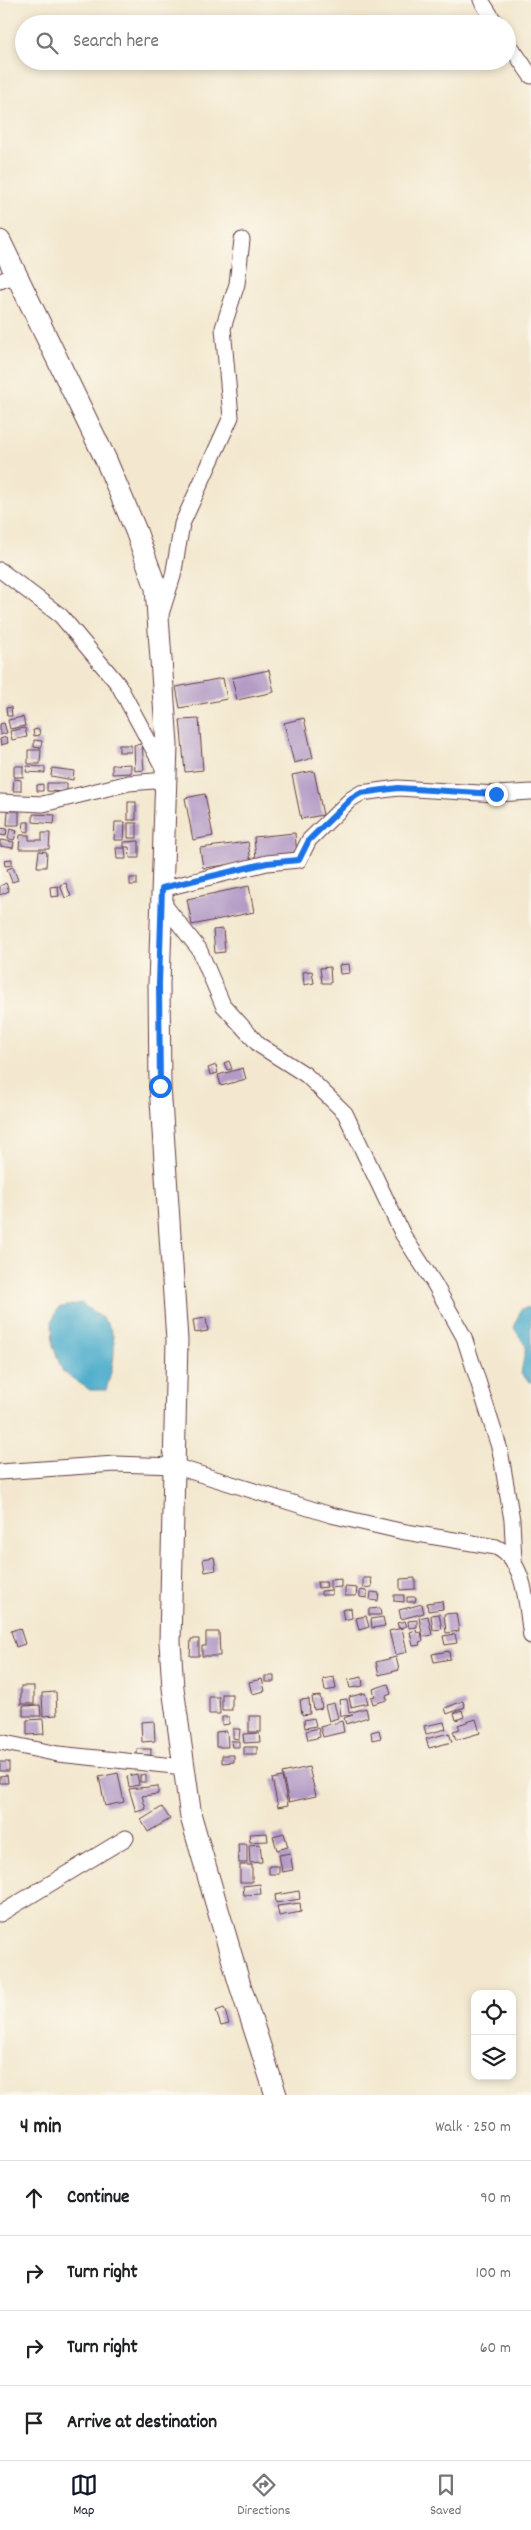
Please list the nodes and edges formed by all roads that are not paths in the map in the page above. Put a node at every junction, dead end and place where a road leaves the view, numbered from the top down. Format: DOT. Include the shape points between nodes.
graph roads {
  1 [pos="480,0"];
  2 [pos="490,15"];
  3 [pos="516,54"];
  4 [pos="531,76"];
  5 [pos="242,240"];
  6 [pos="0,241"];
  7 [pos="9,278"];
  8 [pos="0,570"];
  9 [pos="159,620"];
  10 [pos="166,777"];
  11 [pos="531,792"];
  12 [pos="0,802"];
  13 [pos="162,895"];
  14 [pos="174,1466"];
  15 [pos="0,1472"];
  16 [pos="514,1560"];
  17 [pos="531,1636"];
  18 [pos="0,1742"];
  19 [pos="184,1767"];
  20 [pos="126,1838"];
  21 [pos="0,1914"];
  22 [pos="276,2095"];
  1 -- 2 [label="street"];
  3 -- 4 [label="street"];
  5 -- 9 [label="street" via="237,284 223,328 231,417 182,524 173,576"];
  6 -- 7 [label="street"];
  7 -- 9 [label="street" via="98,443 156,588"];
  8 -- 10 [label="street" via="61,616 118,684"];
  9 -- 10 [label="street"];
  10 -- 12 [label="street" via="43,804"];
  10 -- 13 [label="street"];
  11 -- 13 [label="street" via="496,794 398,788 361,793 309,840 299,860 267,863"];
  13 -- 14 [label="street" via="160,1086 177,1340"];
  13 -- 16 [label="street" via="199,949 223,1005 259,1045 306,1075 344,1113 403,1236 464,1337 500,1450 512,1520"];
  14 -- 15 [label="street" via="115,1464"];
  14 -- 16 [label="street" via="331,1515 400,1531 496,1547"];
  14 -- 19 [label="street" via="170,1642"];
  16 -- 17 [label="street" via="520,1572"];
  18 -- 19 [label="street" via="58,1754"];
  19 -- 22 [label="street" via="191,1817 206,1875"];
  20 -- 21 [label="street"];
}
